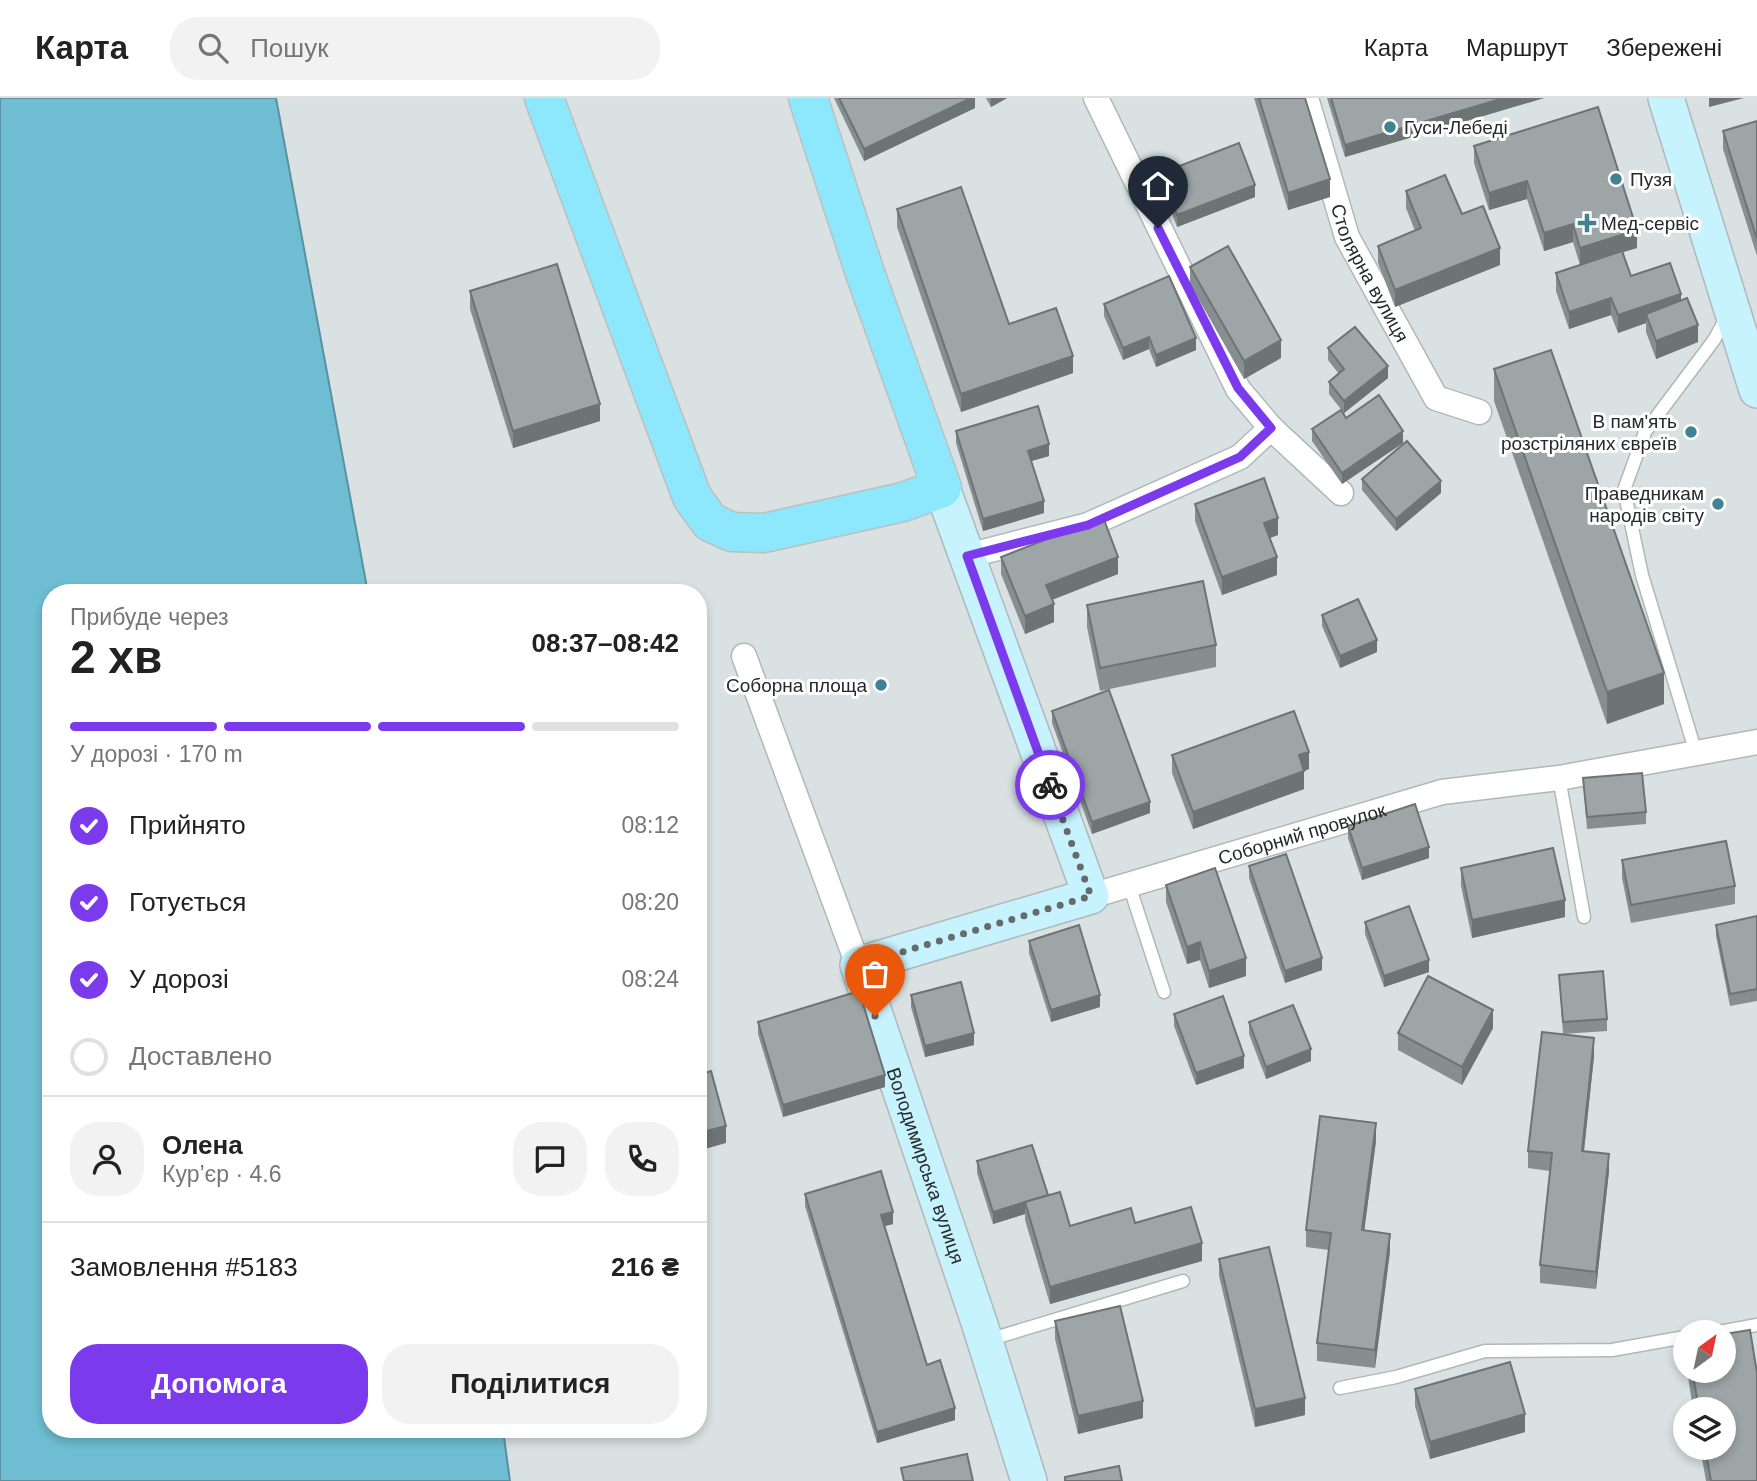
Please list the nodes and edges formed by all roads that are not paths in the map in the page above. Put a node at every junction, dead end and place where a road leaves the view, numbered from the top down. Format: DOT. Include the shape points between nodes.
graph roads {
  1 [pos="544,98"];
  2 [pos="808,98"];
  3 [pos="1096,98"];
  4 [pos="1306,98"];
  5 [pos="1666,98"];
  6 [pos="1730,306"];
  7 [pos="1757,390"];
  8 [pos="1479,412"];
  9 [pos="1271,428"];
  10 [pos="942,488"];
  11 [pos="1341,493"];
  12 [pos="967,556"];
  13 [pos="744,656"];
  14 [pos="1757,742"];
  15 [pos="1696,753"];
  16 [pos="1559,778"];
  17 [pos="1129,885"];
  18 [pos="1091,896"];
  19 [pos="1584,917"];
  20 [pos="858,965"];
  21 [pos="1164,992"];
  22 [pos="1183,1281"];
  23 [pos="1757,1325"];
  24 [pos="1736,1329"];
  25 [pos="1673,1340"];
  26 [pos="984,1341"];
  27 [pos="1339,1388"];
  28 [pos="1029,1481"];
  1 -- 10 [label="main road" via="692,497 710,522 732,532 764,533 903,502"];
  2 -- 10 [label="main road"];
  3 -- 9 [label="street" via="1238,388"];
  4 -- 8 [label="street, Столярна вулиця" via="1347,237 1436,398"];
  5 -- 6 [label="main road"];
  6 -- 7 [label="main road"];
  6 -- 15 [label="lane" via="1722,328 1645,432 1624,490 1642,575"];
  9 -- 11 [label="street"];
  9 -- 12 [label="street" via="1240,457 1088,525"];
  10 -- 12 [label="main road"];
  12 -- 18 [label="main road"];
  13 -- 20 [label="street, Володимирська вулиця"];
  14 -- 15 [label="street, Соборний провулок"];
  15 -- 16 [label="street, Соборний провулок"];
  16 -- 17 [label="street, Соборний провулок" via="1441,792"];
  16 -- 19 [label="lane"];
  17 -- 18 [label="street, Соборний провулок"];
  17 -- 21 [label="lane"];
  18 -- 20 [label="main road, Соборний провулок"];
  20 -- 26 [label="main road, Володимирська вулиця"];
  22 -- 26 [label="lane"];
  23 -- 24 [label="lane"];
  25 -- 27 [label="lane" via="1612,1350 1485,1351"];
  26 -- 28 [label="main road, Володимирська вулиця"];
}
